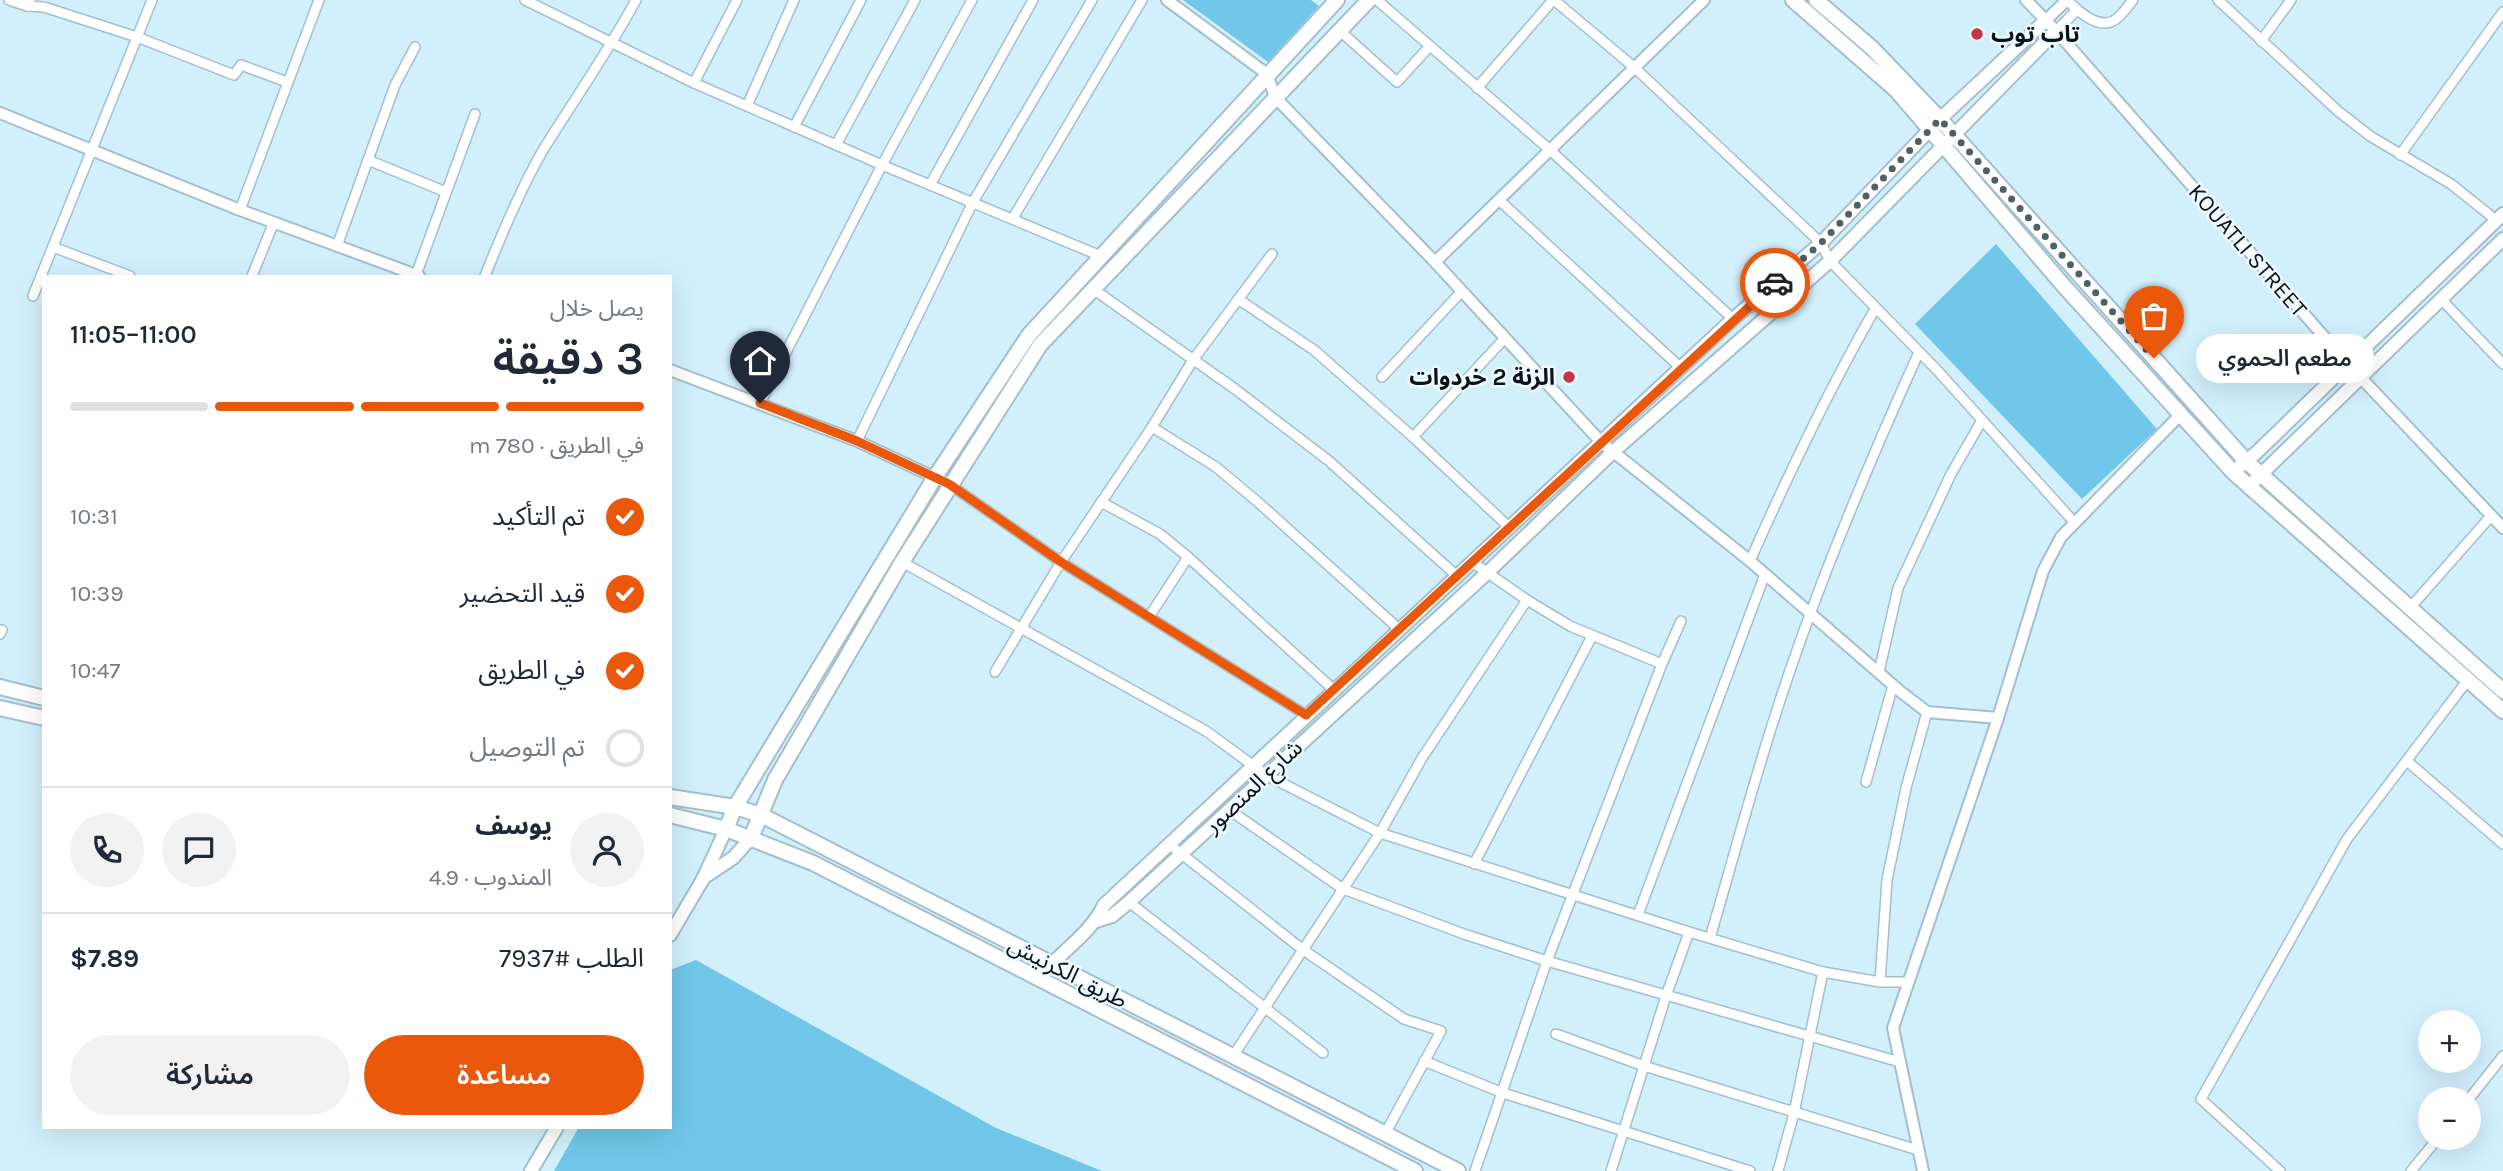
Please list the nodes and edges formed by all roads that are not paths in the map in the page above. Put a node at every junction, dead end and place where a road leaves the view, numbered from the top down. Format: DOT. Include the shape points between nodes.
graph roads {
  1 [pos="9,0"];
  2 [pos="152,0"];
  3 [pos="318,0"];
  4 [pos="525,0"];
  5 [pos="636,0"];
  6 [pos="737,0"];
  7 [pos="794,0"];
  8 [pos="861,0"];
  9 [pos="915,0"];
  10 [pos="972,0"];
  11 [pos="1033,0"];
  12 [pos="1091,0"];
  13 [pos="1142,0"];
  14 [pos="1167,0"];
  15 [pos="1337,0"];
  16 [pos="1369,0"];
  17 [pos="1377,0"];
  18 [pos="1553,0"];
  19 [pos="1704,0"];
  20 [pos="1793,0"];
  21 [pos="1816,0"];
  22 [pos="2026,0"];
  23 [pos="2067,0"];
  24 [pos="2133,0"];
  25 [pos="2218,0"];
  26 [pos="2291,0"];
  27 [pos="29,3"];
  28 [pos="2077,10"];
  29 [pos="2503,12"];
  30 [pos="2046,20"];
  31 [pos="1339,30"];
  32 [pos="2056,31"];
  33 [pos="137,37"];
  34 [pos="2261,41"];
  35 [pos="612,44"];
  36 [pos="415,47"];
  37 [pos="1429,47"];
  38 [pos="1635,68"];
  39 [pos="1267,74"];
  40 [pos="287,82"];
  41 [pos="694,83"];
  42 [pos="1477,88"];
  43 [pos="1275,97"];
  44 [pos="747,106"];
  45 [pos="0,113"];
  46 [pos="475,114"];
  47 [pos="1935,125"];
  48 [pos="794,127"];
  49 [pos="1948,139"];
  50 [pos="836,145"];
  51 [pos="91,149"];
  52 [pos="1550,150"];
  53 [pos="2400,155"];
  54 [pos="368,160"];
  55 [pos="883,165"];
  56 [pos="930,185"];
  57 [pos="446,192"];
  58 [pos="1499,200"];
  59 [pos="973,202"];
  60 [pos="240,210"];
  61 [pos="2500,217"];
  62 [pos="1013,218"];
  63 [pos="274,222"];
  64 [pos="2503,239"];
  65 [pos="1821,243"];
  66 [pos="337,246"];
  67 [pos="52,247"];
  68 [pos="1102,254"];
  69 [pos="1272,254"];
  70 [pos="1830,261"];
  71 [pos="1435,262"];
  72 [pos="1111,271"];
  73 [pos="127,275"];
  74 [pos="252,275"];
  75 [pos="415,275"];
  76 [pos="418,275"];
  77 [pos="485,275"];
  78 [pos="1093,289"];
  79 [pos="1462,291"];
  80 [pos="33,296"];
  81 [pos="1238,299"];
  82 [pos="2441,299"];
  83 [pos="1875,309"];
  84 [pos="1733,319"];
  85 [pos="1505,338"];
  86 [pos="1919,352"];
  87 [pos="1192,360"];
  88 [pos="2348,364"];
  89 [pos="2503,364"];
  90 [pos="1681,368"];
  91 [pos="672,371"];
  92 [pos="1382,377"];
  93 [pos="2360,377"];
  94 [pos="760,403"];
  95 [pos="2181,414"];
  96 [pos="1981,422"];
  97 [pos="1152,427"];
  98 [pos="1413,437"];
  99 [pos="857,441"];
  100 [pos="1601,442"];
  101 [pos="1614,452"];
  102 [pos="2246,461"];
  103 [pos="2233,472"];
  104 [pos="2260,475"];
  105 [pos="935,477"];
  106 [pos="949,484"];
  107 [pos="2248,486"];
  108 [pos="1101,502"];
  109 [pos="2491,516"];
  110 [pos="2074,522"];
  111 [pos="1509,527"];
  112 [pos="2503,528"];
  113 [pos="1188,557"];
  114 [pos="1750,561"];
  115 [pos="902,562"];
  116 [pos="1061,562"];
  117 [pos="1472,562"];
  118 [pos="1487,573"];
  119 [pos="1765,574"];
  120 [pos="1457,576"];
  121 [pos="1527,600"];
  122 [pos="2409,609"];
  123 [pos="1811,614"];
  124 [pos="1149,617"];
  125 [pos="1681,621"];
  126 [pos="1022,628"];
  127 [pos="1399,629"];
  128 [pos="1592,636"];
  129 [pos="1662,664"];
  130 [pos="995,672"];
  131 [pos="1879,672"];
  132 [pos="2468,681"];
  133 [pos="1893,685"];
  134 [pos="0,687"];
  135 [pos="1334,690"];
  136 [pos="2503,691"];
  137 [pos="42,698"];
  138 [pos="0,708"];
  139 [pos="2503,711"];
  140 [pos="1927,712"];
  141 [pos="1306,715"];
  142 [pos="42,718"];
  143 [pos="1998,718"];
  144 [pos="2407,761"];
  145 [pos="1254,765"];
  146 [pos="1266,775"];
  147 [pos="1866,782"];
  148 [pos="672,797"];
  149 [pos="735,807"];
  150 [pos="1228,809"];
  151 [pos="672,815"];
  152 [pos="761,815"];
  153 [pos="726,828"];
  154 [pos="1380,833"];
  155 [pos="751,838"];
  156 [pos="1169,844"];
  157 [pos="2503,844"];
  158 [pos="1180,853"];
  159 [pos="1474,864"];
  160 [pos="703,878"];
  161 [pos="1343,888"];
  162 [pos="1573,895"];
  163 [pos="1129,902"];
  164 [pos="1638,915"];
  165 [pos="969,921"];
  166 [pos="1096,921"];
  167 [pos="672,932"];
  168 [pos="1689,932"];
  169 [pos="958,937"];
  170 [pos="1710,938"];
  171 [pos="1302,950"];
  172 [pos="1547,961"];
  173 [pos="1051,963"];
  174 [pos="1823,972"];
  175 [pos="1040,978"];
  176 [pos="1880,982"];
  177 [pos="1908,982"];
  178 [pos="1666,996"];
  179 [pos="1264,1007"];
  180 [pos="1556,1034"];
  181 [pos="1810,1037"];
  182 [pos="1323,1053"];
  183 [pos="1233,1056"];
  184 [pos="2503,1056"];
  185 [pos="1424,1061"];
  186 [pos="1900,1062"];
  187 [pos="1644,1066"];
  188 [pos="2478,1087"];
  189 [pos="1503,1093"];
  190 [pos="1794,1113"];
  191 [pos="556,1129"];
  192 [pos="1623,1132"];
  193 [pos="1385,1134"];
  194 [pos="1918,1150"];
  195 [pos="2428,1150"];
  196 [pos="531,1171"];
  197 [pos="1415,1171"];
  198 [pos="1458,1171"];
  199 [pos="1475,1171"];
  200 [pos="1611,1171"];
  201 [pos="1750,1171"];
  202 [pos="1778,1171"];
  203 [pos="1923,1171"];
  204 [pos="2280,1171"];
  205 [pos="2411,1171"];
  1 -- 27 [label="street"];
  2 -- 33 [label="street"];
  3 -- 40 [label="street"];
  4 -- 35 [label="street"];
  5 -- 35 [label="street"];
  6 -- 41 [label="street"];
  7 -- 44 [label="street"];
  8 -- 48 [label="street"];
  9 -- 50 [label="street"];
  10 -- 55 [label="street"];
  11 -- 56 [label="street"];
  12 -- 59 [label="street"];
  13 -- 62 [label="street"];
  14 -- 39 [label="street"];
  15 -- 39 [label="main road"];
  16 -- 31 [label="main road"];
  17 -- 37 [label="street"];
  18 -- 38 [label="street"];
  18 -- 42 [label="street"];
  19 -- 38 [label="street"];
  20 -- 47 [label="main road"];
  21 -- 47 [label="main road" via="1872,48"];
  22 -- 30 [label="street, KOUATLI STREET"];
  23 -- 28 [label="street"];
  23 -- 30 [label="street, شارع المنصور"];
  24 -- 28 [label="street" via="2106,23"];
  25 -- 34 [label="street"];
  26 -- 34 [label="street"];
  27 -- 33 [label="street"];
  28 -- 32 [label="street, شارع المنصور"];
  29 -- 53 [label="street"];
  30 -- 32 [label="street, KOUATLI STREET"];
  30 -- 47 [label="main road, شارع المنصور"];
  31 -- 37 [label="street" via="1396,82"];
  31 -- 43 [label="main road"];
  32 -- 49 [label="main road, شارع المنصور"];
  32 -- 88 [label="street, KOUATLI STREET"];
  33 -- 40 [label="street" via="234,75 241,65"];
  33 -- 51 [label="street"];
  34 -- 53 [label="street" via="2338,111"];
  35 -- 41 [label="street"];
  35 -- 77 [label="street" via="543,151"];
  36 -- 54 [label="street" via="395,85"];
  37 -- 42 [label="street"];
  38 -- 52 [label="street"];
  38 -- 65 [label="street"];
  39 -- 43 [label="street"];
  39 -- 68 [label="main road"];
  40 -- 60 [label="street"];
  41 -- 44 [label="street"];
  42 -- 52 [label="street"];
  43 -- 71 [label="street"];
  43 -- 72 [label="main road"];
  44 -- 48 [label="street"];
  45 -- 51 [label="street"];
  46 -- 57 [label="street"];
  47 -- 49 [label="main road"];
  47 -- 65 [label="main road, شارع المنصور"];
  48 -- 50 [label="street"];
  49 -- 70 [label="main road, شارع المنصور"];
  49 -- 95 [label="main road" via="2063,285"];
  49 -- 102 [label="main road"];
  50 -- 55 [label="street"];
  51 -- 60 [label="street"];
  51 -- 67 [label="street"];
  52 -- 58 [label="street"];
  52 -- 84 [label="street"];
  53 -- 61 [label="street"];
  54 -- 57 [label="street"];
  54 -- 66 [label="street"];
  55 -- 56 [label="street"];
  55 -- 94 [label="street"];
  56 -- 59 [label="street"];
  57 -- 76 [label="street"];
  58 -- 71 [label="street"];
  58 -- 90 [label="street"];
  59 -- 62 [label="street"];
  59 -- 99 [label="street"];
  60 -- 63 [label="street"];
  61 -- 88 [label="main road"];
  62 -- 68 [label="street"];
  63 -- 66 [label="street"];
  63 -- 74 [label="street"];
  64 -- 82 [label="main road"];
  65 -- 70 [label="street"];
  65 -- 84 [label="main road, شارع المنصور"];
  66 -- 75 [label="street"];
  67 -- 73 [label="street"];
  67 -- 80 [label="street"];
  68 -- 72 [label="street"];
  68 -- 105 [label="main road" via="1029,335"];
  69 -- 81 [label="street"];
  70 -- 83 [label="street"];
  70 -- 101 [label="main road, شارع المنصور"];
  71 -- 79 [label="street"];
  72 -- 78 [label="main road"];
  78 -- 87 [label="street"];
  78 -- 106 [label="main road" via="1040,345"];
  79 -- 85 [label="street"];
  79 -- 92 [label="street"];
  81 -- 87 [label="street"];
  81 -- 98 [label="street" via="1314,350"];
  82 -- 89 [label="street"];
  82 -- 93 [label="main road"];
  83 -- 86 [label="street"];
  83 -- 114 [label="street" via="1789,471"];
  84 -- 90 [label="main road, شارع المنصور"];
  85 -- 98 [label="street"];
  85 -- 100 [label="street"];
  86 -- 96 [label="street"];
  86 -- 123 [label="street" via="1871,458"];
  87 -- 97 [label="street"];
  87 -- 120 [label="street" via="1329,461"];
  88 -- 93 [label="street, KOUATLI STREET"];
  88 -- 102 [label="main road"];
  90 -- 100 [label="main road, شارع المنصور"];
  91 -- 94 [label="street"];
  93 -- 104 [label="main road"];
  93 -- 109 [label="street, KOUATLI STREET"];
  94 -- 99 [label="street"];
  95 -- 103 [label="main road"];
  95 -- 110 [label="street"];
  96 -- 110 [label="street"];
  96 -- 131 [label="street" via="1951,474 1898,588"];
  97 -- 108 [label="street"];
  97 -- 127 [label="street" via="1216,467"];
  98 -- 111 [label="street"];
  99 -- 105 [label="street"];
  100 -- 101 [label="street"];
  100 -- 111 [label="main road, شارع المنصور"];
  101 -- 114 [label="street"];
  101 -- 118 [label="main road, شارع المنصور"];
  102 -- 103 [label="main road"];
  102 -- 104 [label="main road"];
  103 -- 107 [label="main road"];
  104 -- 107 [label="main road"];
  104 -- 122 [label="main road"];
  105 -- 106 [label="street"];
  105 -- 149 [label="main road"];
  106 -- 115 [label="main road"];
  106 -- 116 [label="street"];
  107 -- 132 [label="main road"];
  108 -- 113 [label="street" via="1160,534"];
  108 -- 116 [label="street"];
  109 -- 112 [label="street, KOUATLI STREET"];
  109 -- 122 [label="street"];
  110 -- 143 [label="street" via="2043,571"];
  111 -- 117 [label="main road, شارع المنصور"];
  113 -- 124 [label="street"];
  113 -- 135 [label="street"];
  114 -- 119 [label="street"];
  115 -- 126 [label="street"];
  115 -- 152 [label="main road" via="775,780"];
  116 -- 124 [label="street"];
  116 -- 126 [label="street"];
  117 -- 118 [label="street"];
  117 -- 120 [label="main road, شارع المنصور"];
  118 -- 121 [label="street"];
  118 -- 146 [label="main road, شارع المنصور"];
  119 -- 123 [label="street"];
  119 -- 164 [label="street"];
  120 -- 127 [label="main road, شارع المنصور"];
  121 -- 128 [label="street"];
  121 -- 154 [label="street" via="1422,758"];
  122 -- 136 [label="main road"];
  123 -- 131 [label="street"];
  123 -- 170 [label="street" via="1776,712"];
  124 -- 141 [label="street"];
  125 -- 129 [label="street"];
  126 -- 130 [label="street"];
  126 -- 145 [label="street" via="1206,731"];
  127 -- 135 [label="main road, شارع المنصور"];
  128 -- 129 [label="street"];
  128 -- 159 [label="street"];
  129 -- 162 [label="street"];
  131 -- 133 [label="street"];
  132 -- 139 [label="main road"];
  132 -- 144 [label="street"];
  133 -- 140 [label="street"];
  133 -- 147 [label="street"];
  134 -- 137 [label="main road"];
  135 -- 141 [label="main road, شارع المنصور"];
  138 -- 142 [label="main road"];
  140 -- 143 [label="street"];
  140 -- 176 [label="street" via="1887,880"];
  141 -- 145 [label="main road, شارع المنصور"];
  143 -- 177 [label="street"];
  144 -- 157 [label="street"];
  144 -- 204 [label="street" via="2347,839 2201,1099"];
  145 -- 146 [label="street"];
  145 -- 156 [label="main road, شارع المنصور"];
  146 -- 150 [label="main road, شارع المنصور"];
  146 -- 154 [label="street"];
  148 -- 149 [label="main road, طريق الكرنيش"];
  149 -- 152 [label="main road, طريق الكرنيش"];
  149 -- 153 [label="main road"];
  150 -- 158 [label="main road, شارع المنصور"];
  150 -- 161 [label="street"];
  151 -- 153 [label="main road, طريق الكرنيش"];
  152 -- 155 [label="main road"];
  152 -- 165 [label="main road, طريق الكرنيش"];
  153 -- 155 [label="main road, طريق الكرنيش"];
  153 -- 160 [label="main road"];
  154 -- 159 [label="street"];
  154 -- 161 [label="street"];
  155 -- 160 [label="main road" via="733,858"];
  155 -- 169 [label="main road, طريق الكرنيش" via="813,863"];
  156 -- 158 [label="street"];
  156 -- 166 [label="main road, شارع المنصور" via="1104,905"];
  158 -- 163 [label="main road, شارع المنصور"];
  158 -- 171 [label="street"];
  159 -- 162 [label="street"];
  160 -- 167 [label="main road"];
  161 -- 171 [label="street"];
  161 -- 172 [label="street"];
  162 -- 164 [label="street"];
  162 -- 172 [label="street"];
  163 -- 166 [label="main road, شارع المنصور" via="1112,916"];
  163 -- 179 [label="street"];
  164 -- 168 [label="street"];
  165 -- 169 [label="main road"];
  165 -- 173 [label="main road, طريق الكرنيش"];
  166 -- 173 [label="main road, شارع المنصور"];
  168 -- 170 [label="street"];
  168 -- 178 [label="street"];
  169 -- 175 [label="main road, طريق الكرنيش"];
  170 -- 174 [label="street"];
  171 -- 179 [label="street"];
  171 -- 185 [label="street" via="1404,1019 1441,1031"];
  172 -- 178 [label="street"];
  172 -- 189 [label="street"];
  173 -- 175 [label="main road, شارع المنصور"];
  173 -- 183 [label="main road, طريق الكرنيش"];
  174 -- 176 [label="street"];
  174 -- 181 [label="street"];
  175 -- 197 [label="main road, طريق الكرنيش"];
  176 -- 177 [label="street"];
  177 -- 186 [label="street" via="1893,1028"];
  178 -- 181 [label="street"];
  178 -- 187 [label="street"];
  179 -- 182 [label="street"];
  179 -- 183 [label="street"];
  180 -- 187 [label="street"];
  181 -- 186 [label="street"];
  181 -- 190 [label="street"];
  183 -- 193 [label="main road, طريق الكرنيش"];
  184 -- 188 [label="street"];
  185 -- 189 [label="street"];
  185 -- 193 [label="street"];
  186 -- 194 [label="street"];
  187 -- 190 [label="street"];
  187 -- 192 [label="street"];
  189 -- 192 [label="street"];
  189 -- 199 [label="street"];
  190 -- 194 [label="street"];
  190 -- 202 [label="street"];
  191 -- 196 [label="main road"];
  192 -- 200 [label="street"];
  192 -- 201 [label="street"];
  193 -- 198 [label="main road, طريق الكرنيش"];
  194 -- 203 [label="street"];
  195 -- 205 [label="street"];
}
